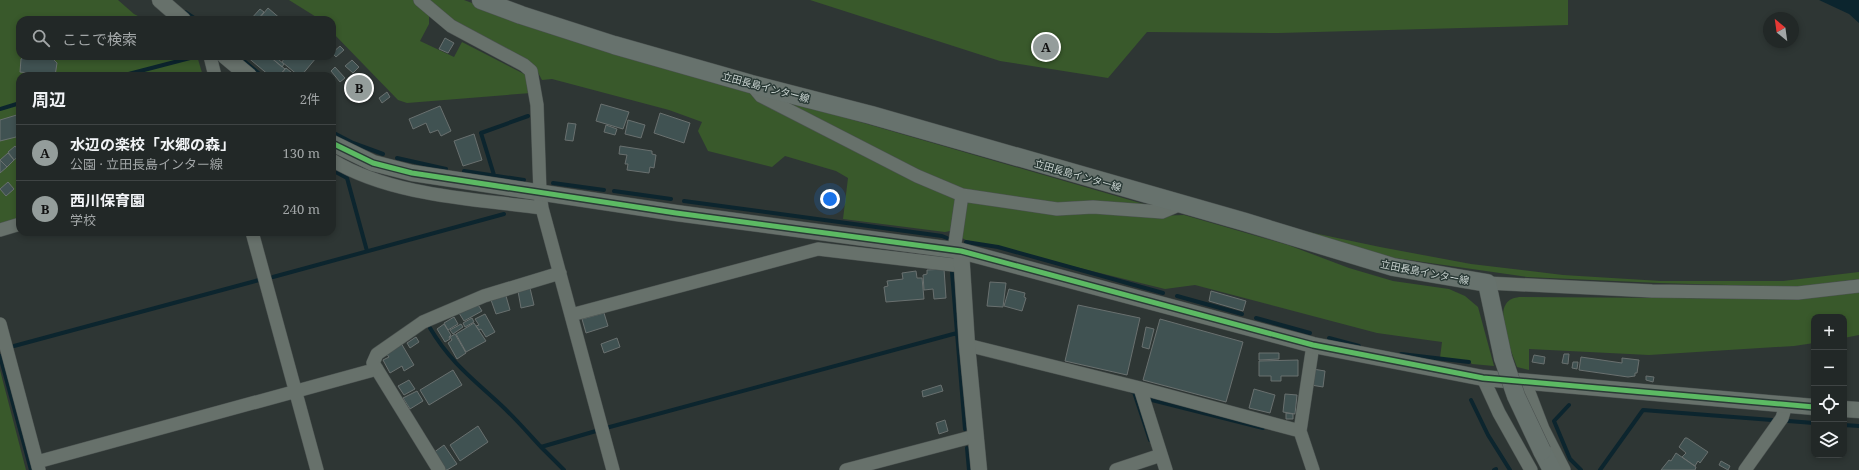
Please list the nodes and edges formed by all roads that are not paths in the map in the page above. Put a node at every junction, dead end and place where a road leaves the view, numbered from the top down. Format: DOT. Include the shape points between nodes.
graph roads {
  1 [pos="160,0"];
  2 [pos="420,0"];
  3 [pos="481,0"];
  4 [pos="178,16"];
  5 [pos="211,60"];
  6 [pos="230,60"];
  7 [pos="213,72"];
  8 [pos="244,72"];
  9 [pos="751,84"];
  10 [pos="336,145"];
  11 [pos="336,162"];
  12 [pos="962,195"];
  13 [pos="541,201"];
  14 [pos="1181,204"];
  15 [pos="16,225"];
  16 [pos="0,230"];
  17 [pos="253,236"];
  18 [pos="959,256"];
  19 [pos="560,273"];
  20 [pos="1487,283"];
  21 [pos="1859,286"];
  22 [pos="571,315"];
  23 [pos="0,324"];
  24 [pos="967,345"];
  25 [pos="1313,345"];
  26 [pos="377,369"];
  27 [pos="1484,378"];
  28 [pos="1524,382"];
  29 [pos="1140,388"];
  30 [pos="296,392"];
  31 [pos="1786,405"];
  32 [pos="1811,407"];
  33 [pos="1847,409"];
  34 [pos="1859,410"];
  35 [pos="1300,431"];
  36 [pos="975,436"];
  37 [pos="1161,455"];
  38 [pos="38,466"];
  39 [pos="317,470"];
  40 [pos="439,470"];
  41 [pos="613,470"];
  42 [pos="846,470"];
  43 [pos="979,470"];
  44 [pos="1116,470"];
  45 [pos="1166,470"];
  46 [pos="1313,470"];
  47 [pos="1531,470"];
  48 [pos="1552,470"];
  49 [pos="1564,470"];
  50 [pos="1745,470"];
  1 -- 4 [label="street"];
  2 -- 13 [label="street" via="451,26 524,64 532,72 537,105"];
  3 -- 9 [label="main road, 立田長島インター線" via="607,42"];
  5 -- 7 [label="street"];
  6 -- 8 [label="street"];
  9 -- 12 [label="street" via="761,96 917,176"];
  9 -- 14 [label="main road, 立田長島インター線" via="871,115"];
  10 -- 13 [label="street" via="373,163"];
  11 -- 13 [label="street" via="348,170 381,182 413,190"];
  12 -- 14 [label="street" via="1057,209 1093,206 1162,212"];
  12 -- 18 [label="street"];
  13 -- 18 [label="street"];
  13 -- 19 [label="street"];
  14 -- 20 [label="main road, 立田長島インター線" via="1393,268"];
  15 -- 16 [label="street"];
  17 -- 30 [label="street"];
  18 -- 22 [label="street" via="818,249"];
  18 -- 24 [label="street"];
  18 -- 25 [label="street"];
  19 -- 22 [label="street"];
  19 -- 26 [label="street" via="484,296 423,322 377,354 373,363"];
  20 -- 21 [label="street" via="1652,291 1798,293"];
  20 -- 48 [label="main road, bridge" via="1503,358 1516,396"];
  22 -- 41 [label="street"];
  23 -- 38 [label="street"];
  24 -- 29 [label="street"];
  24 -- 36 [label="street"];
  25 -- 27 [label="street"];
  25 -- 35 [label="street"];
  26 -- 30 [label="street"];
  26 -- 40 [label="street"];
  27 -- 28 [label="street"];
  27 -- 47 [label="street" via="1502,420"];
  28 -- 31 [label="street"];
  28 -- 49 [label="street" via="1543,430"];
  29 -- 35 [label="street"];
  29 -- 37 [label="street"];
  30 -- 38 [label="street"];
  30 -- 39 [label="street"];
  31 -- 32 [label="street"];
  31 -- 50 [label="street" via="1782,418"];
  33 -- 34 [label="street"];
  35 -- 46 [label="street"];
  36 -- 42 [label="street"];
  36 -- 43 [label="street"];
  37 -- 44 [label="street"];
  37 -- 45 [label="street"];
}
